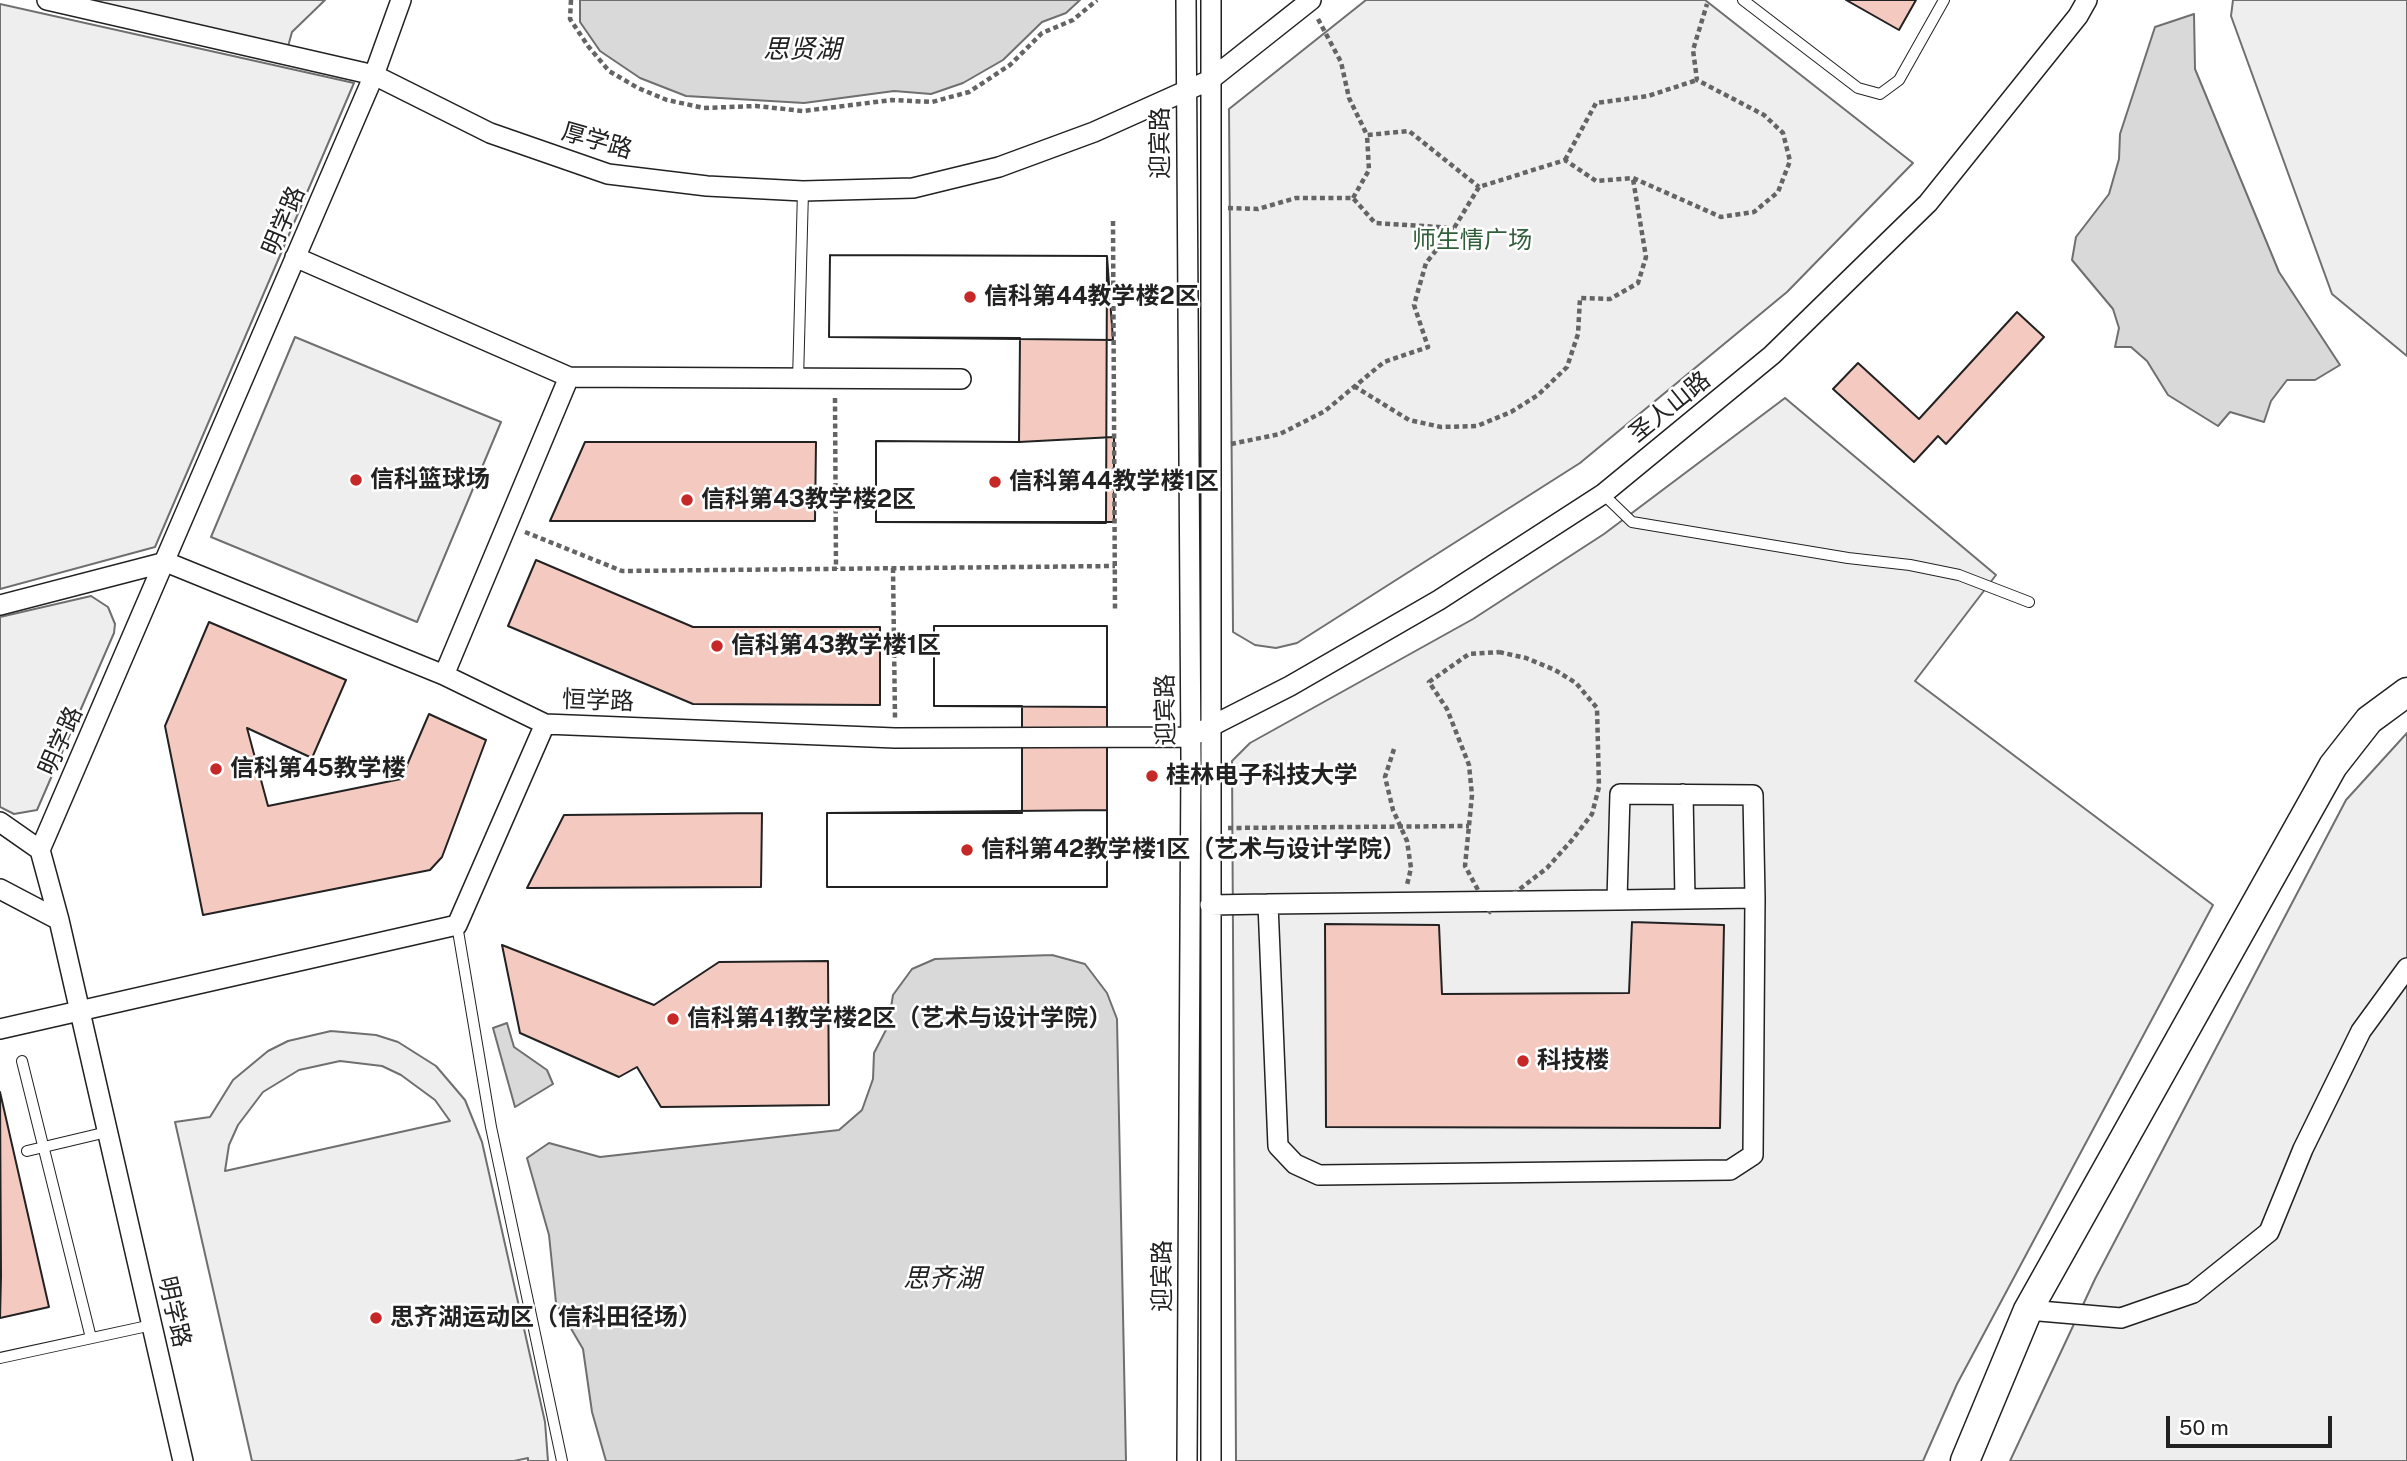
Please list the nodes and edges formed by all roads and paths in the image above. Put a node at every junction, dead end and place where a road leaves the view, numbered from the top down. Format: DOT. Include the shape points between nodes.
graph roads {
  1 [pos="47,0"];
  2 [pos="401,0"];
  3 [pos="570,0"];
  4 [pos="1097,0"];
  5 [pos="1185,0"];
  6 [pos="1211,0"];
  7 [pos="1744,0"];
  8 [pos="1944,0"];
  9 [pos="2087,0"];
  10 [pos="1310,1"];
  11 [pos="1707,4"];
  12 [pos="373,75"];
  13 [pos="1210,80"];
  14 [pos="1697,80"];
  15 [pos="1185,93"];
  16 [pos="1367,135"];
  17 [pos="1565,160"];
  18 [pos="1633,178"];
  19 [pos="1479,187"];
  20 [pos="803,191"];
  21 [pos="1353,198"];
  22 [pos="1210,208"];
  23 [pos="1113,221"];
  24 [pos="1454,229"];
  25 [pos="295,257"];
  26 [pos="569,377"];
  27 [pos="961,379"];
  28 [pos="798,380"];
  29 [pos="835,380"];
  30 [pos="1354,386"];
  31 [pos="1210,449"];
  32 [pos="1602,494"];
  33 [pos="508,525"];
  34 [pos="166,562"];
  35 [pos="1115,566"];
  36 [pos="893,568"];
  37 [pos="836,569"];
  38 [pos="2029,602"];
  39 [pos="0,605"];
  40 [pos="1115,609"];
  41 [pos="444,675"];
  42 [pos="2407,692"];
  43 [pos="545,724"];
  44 [pos="1210,729"];
  45 [pos="1190,737"];
  46 [pos="895,738"];
  47 [pos="1394,748"];
  48 [pos="1683,794"];
  49 [pos="0,822"];
  50 [pos="1400,826"];
  51 [pos="1469,826"];
  52 [pos="1210,828"];
  53 [pos="40,850"];
  54 [pos="0,889"];
  55 [pos="1405,890"];
  56 [pos="1755,898"];
  57 [pos="1685,899"];
  58 [pos="1617,900"];
  59 [pos="1268,904"];
  60 [pos="1210,905"];
  61 [pos="59,920"];
  62 [pos="457,925"];
  63 [pos="2407,968"];
  64 [pos="78,1011"];
  65 [pos="0,1029"];
  66 [pos="22,1060"];
  67 [pos="107,1132"];
  68 [pos="44,1147"];
  69 [pos="27,1151"];
  70 [pos="2028,1310"];
  71 [pos="152,1325"];
  72 [pos="91,1338"];
  73 [pos="0,1358"];
  74 [pos="183,1461"];
  75 [pos="562,1461"];
  76 [pos="1187,1461"];
  77 [pos="1211,1461"];
  78 [pos="1965,1461"];
  1 -- 12 [label="street, 厚学路"];
  2 -- 12 [label="street, 明学路"];
  3 -- 4 [label="path" via="570,19 588,46 609,71 638,88 704,108 756,106 803,111 892,100 932,102 969,92 1010,65 1042,33 1073,20"];
  5 -- 15 [label="street, 迎宾路"];
  6 -- 13 [label="street, 迎宾路"];
  7 -- 8 [label="lane" via="1858,88 1880,94 1899,80"];
  9 -- 32 [label="street, 圣人山路" via="1928,203 1772,355"];
  10 -- 13 [label="street"];
  10 -- 16 [label="path" via="1341,62 1349,98"];
  11 -- 14 [label="path" via="1693,50"];
  12 -- 20 [label="street, 厚学路" via="490,133 608,174"];
  12 -- 25 [label="street, 明学路"];
  13 -- 15 [label="street, 厚学路"];
  13 -- 22 [label="street, 迎宾路"];
  14 -- 17 [label="path" via="1648,96 1597,103"];
  14 -- 18 [label="path" via="1764,115 1783,133 1790,161 1779,192 1754,212 1721,217"];
  15 -- 20 [label="street, 厚学路" via="1094,132 986,170 913,188"];
  15 -- 45 [label="street, 迎宾路"];
  16 -- 19 [label="path" via="1409,131"];
  16 -- 21 [label="path" via="1369,170"];
  17 -- 18 [label="path" via="1596,181"];
  17 -- 19 [label="path"];
  18 -- 30 [label="path" via="1646,257 1637,282 1610,299 1580,298 1578,334 1567,366 1538,395 1477,426 1441,427 1409,420"];
  19 -- 24 [label="path"];
  20 -- 28 [label="lane"];
  21 -- 22 [label="path" via="1296,198 1258,209"];
  21 -- 24 [label="path" via="1375,223"];
  22 -- 31 [label="street, 迎宾路"];
  23 -- 35 [label="path"];
  24 -- 30 [label="path" via="1426,262 1415,305 1428,347 1384,362"];
  25 -- 26 [label="street"];
  25 -- 34 [label="street, 明学路"];
  26 -- 28 [label="street"];
  26 -- 33 [label="street"];
  27 -- 29 [label="street"];
  28 -- 29 [label="street"];
  29 -- 37 [label="path"];
  30 -- 31 [label="path" via="1325,411 1280,434"];
  31 -- 44 [label="street, 迎宾路"];
  32 -- 38 [label="lane" via="1632,522 1910,565 1959,575"];
  32 -- 44 [label="street, 圣人山路" via="1439,600"];
  33 -- 37 [label="path" via="622,571"];
  33 -- 41 [label="street"];
  34 -- 39 [label="street"];
  34 -- 41 [label="street, 恒学路"];
  34 -- 53 [label="street, 明学路"];
  35 -- 36 [label="path"];
  35 -- 40 [label="path"];
  36 -- 37 [label="path"];
  36 -- 46 [label="path"];
  41 -- 43 [label="street, 恒学路"];
  42 -- 70 [label="street" via="2369,720 2333,766"];
  43 -- 46 [label="street, 恒学路"];
  43 -- 62 [label="street"];
  44 -- 45 [label="street, 圣人山路"];
  44 -- 52 [label="street, 迎宾路"];
  45 -- 46 [label="street, 恒学路"];
  45 -- 76 [label="street, 迎宾路"];
  47 -- 50 [label="path" via="1384,777"];
  48 -- 56 [label="street" via="1753,795"];
  48 -- 57 [label="street"];
  48 -- 58 [label="street" via="1620,794"];
  49 -- 53 [label="street"];
  50 -- 51 [label="path"];
  50 -- 52 [label="path"];
  50 -- 55 [label="path" via="1411,868"];
  51 -- 51 [label="path" via="1465,866 1490,912 1547,868 1592,814 1599,787 1597,708 1576,683 1526,658 1499,652 1469,654 1429,682 1447,709 1469,765"];
  52 -- 60 [label="street, 迎宾路"];
  53 -- 61 [label="street, 明学路"];
  54 -- 61 [label="street"];
  56 -- 57 [label="street"];
  56 -- 59 [label="street" via="1753,1155 1730,1170 1319,1175 1295,1164 1278,1146"];
  57 -- 58 [label="street"];
  58 -- 59 [label="street"];
  59 -- 60 [label="street"];
  60 -- 77 [label="street, 迎宾路"];
  61 -- 64 [label="street, 明学路"];
  62 -- 64 [label="street"];
  62 -- 75 [label="lane" via="491,1127"];
  63 -- 70 [label="street" via="2361,1031 2269,1231 2193,1293 2121,1318"];
  64 -- 65 [label="street"];
  64 -- 67 [label="street, 明学路"];
  66 -- 68 [label="lane"];
  67 -- 68 [label="lane"];
  67 -- 71 [label="street, 明学路"];
  68 -- 69 [label="lane"];
  68 -- 72 [label="lane"];
  70 -- 78 [label="street"];
  71 -- 72 [label="lane"];
  71 -- 74 [label="street, 明学路"];
  72 -- 73 [label="lane"];
}
